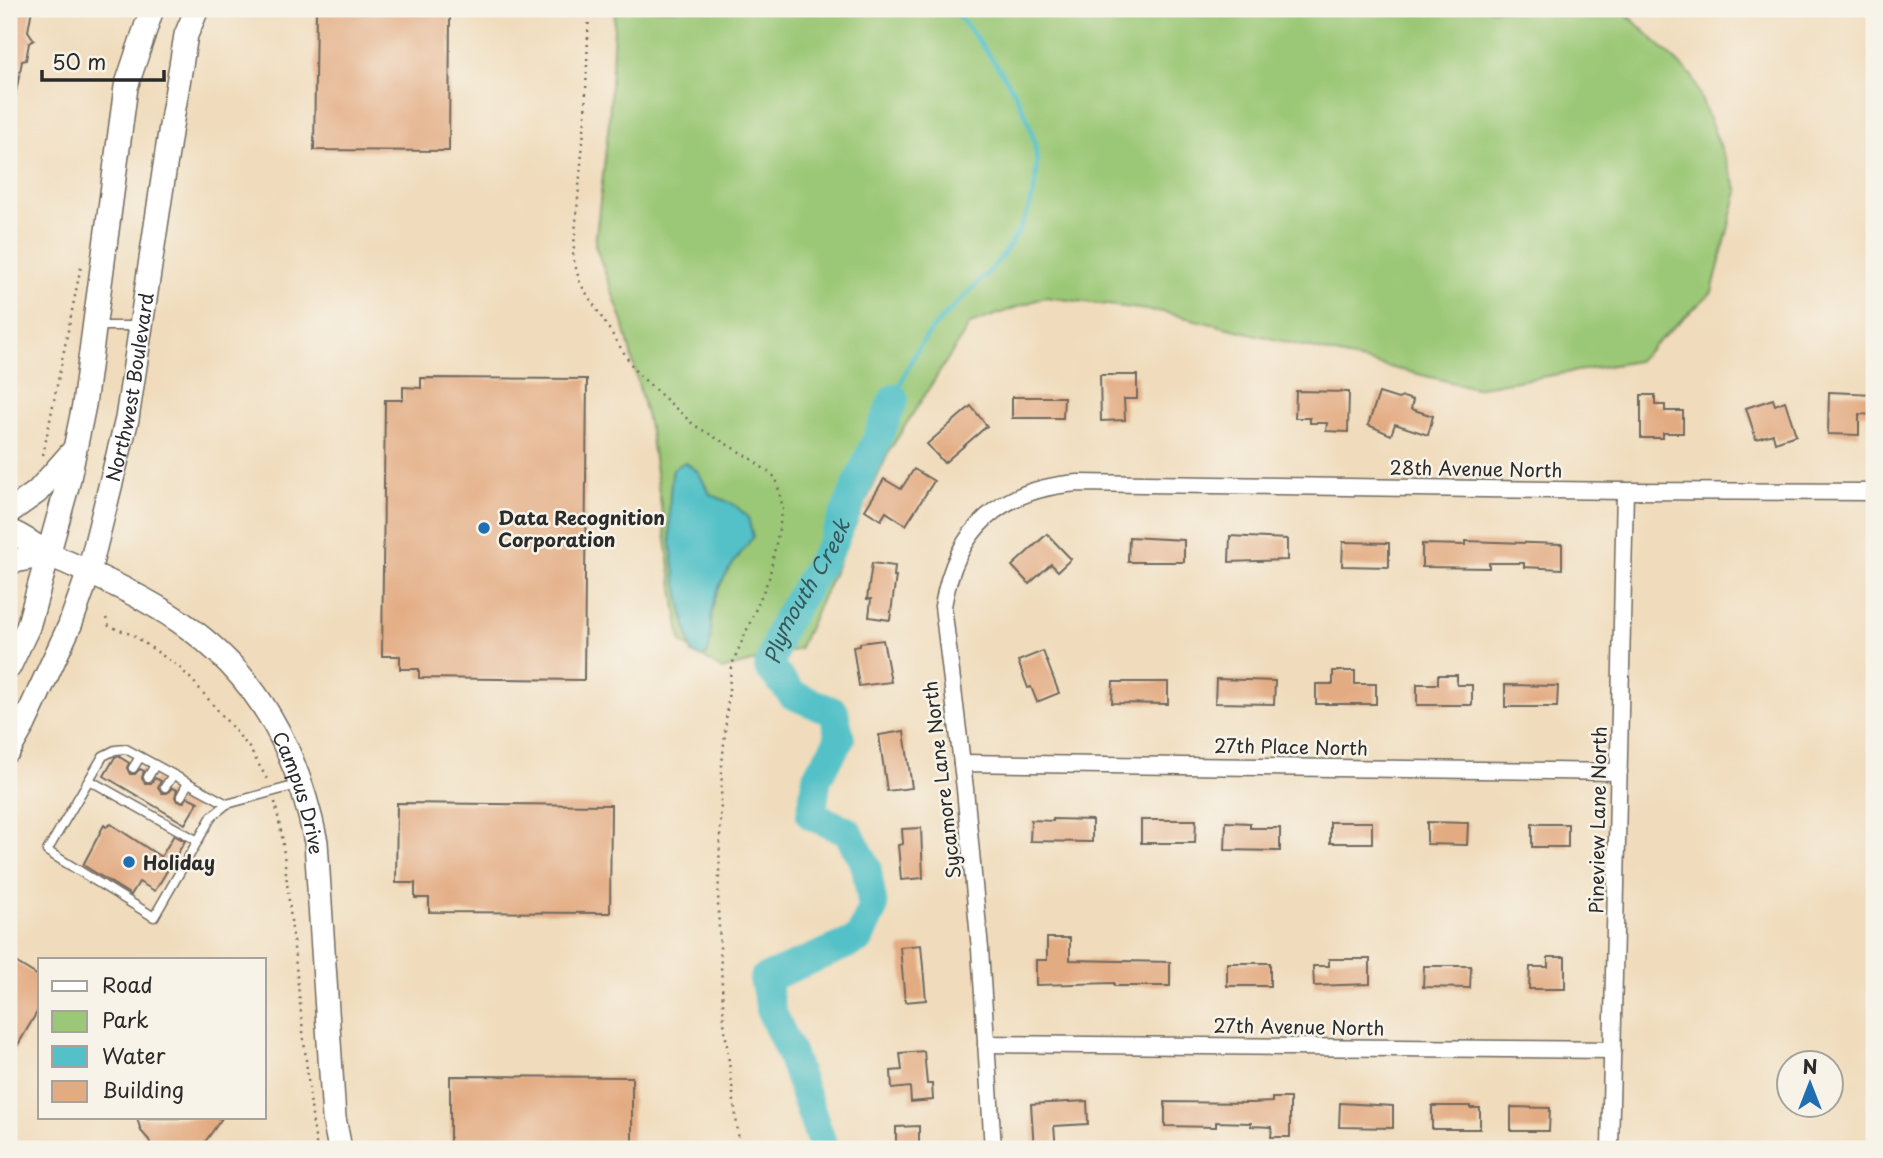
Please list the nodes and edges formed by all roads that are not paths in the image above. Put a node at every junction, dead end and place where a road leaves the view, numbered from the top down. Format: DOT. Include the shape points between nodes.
graph roads {
  1 [pos="152,9"];
  2 [pos="197,9"];
  3 [pos="95,326"];
  4 [pos="142,326"];
  5 [pos="75,449"];
  6 [pos="1077,483"];
  7 [pos="1625,491"];
  8 [pos="1874,492"];
  9 [pos="9,512"];
  10 [pos="9,531"];
  11 [pos="49,554"];
  12 [pos="9,559"];
  13 [pos="89,572"];
  14 [pos="9,625"];
  15 [pos="9,665"];
  16 [pos="9,750"];
  17 [pos="140,757"];
  18 [pos="962,763"];
  19 [pos="155,765"];
  20 [pos="133,768"];
  21 [pos="1619,772"];
  22 [pos="173,775"];
  23 [pos="148,777"];
  24 [pos="89,780"];
  25 [pos="188,783"];
  26 [pos="302,783"];
  27 [pos="122,785"];
  28 [pos="165,787"];
  29 [pos="138,794"];
  30 [pos="117,795"];
  31 [pos="181,796"];
  32 [pos="131,804"];
  33 [pos="155,804"];
  34 [pos="227,804"];
  35 [pos="148,813"];
  36 [pos="170,813"];
  37 [pos="165,823"];
  38 [pos="198,841"];
  39 [pos="986,1044"];
  40 [pos="1613,1050"];
  41 [pos="340,1149"];
  42 [pos="993,1149"];
  43 [pos="1610,1149"];
  1 -- 3 [label="main road" via="126,87"];
  2 -- 4 [label="main road, Northwest Boulevard" via="187,35 173,113"];
  3 -- 4 [label="lane"];
  3 -- 5 [label="main road"];
  4 -- 13 [label="main road, Northwest Boulevard" via="127,419"];
  5 -- 9 [label="main road" via="37,492"];
  5 -- 11 [label="main road"];
  6 -- 7 [label="street, 28th Avenue North"];
  6 -- 18 [label="street, Sycamore Lane North" via="1029,491 1006,503 969,536 956,558 943,606"];
  7 -- 8 [label="street, 28th Avenue North"];
  7 -- 21 [label="street, Pineview Lane North"];
  10 -- 11 [label="main road, Campus Drive"];
  11 -- 12 [label="main road"];
  11 -- 13 [label="main road, Campus Drive"];
  11 -- 15 [label="main road" via="28,627"];
  13 -- 16 [label="main road, Northwest Boulevard" via="64,637"];
  13 -- 26 [label="main road, Campus Drive" via="180,621 215,648 271,717"];
  14 -- 15 [label="main road"];
  17 -- 19 [label="lane"];
  17 -- 20 [label="lane"];
  17 -- 24 [label="lane" via="126,749 115,750 103,757"];
  18 -- 21 [label="street, 27th Place North"];
  18 -- 39 [label="street, Sycamore Lane North"];
  19 -- 22 [label="lane"];
  19 -- 23 [label="lane"];
  21 -- 40 [label="street, Pineview Lane North"];
  22 -- 25 [label="lane"];
  22 -- 28 [label="lane"];
  24 -- 30 [label="lane"];
  24 -- 38 [label="lane" via="47,852 154,918"];
  25 -- 31 [label="lane"];
  25 -- 34 [label="lane"];
  26 -- 34 [label="lane"];
  26 -- 41 [label="main road, Campus Drive" via="316,842 334,1118"];
  27 -- 30 [label="lane"];
  29 -- 32 [label="lane"];
  30 -- 32 [label="lane"];
  32 -- 35 [label="lane"];
  33 -- 35 [label="lane"];
  34 -- 38 [label="lane" via="212,816"];
  35 -- 37 [label="lane"];
  36 -- 37 [label="lane"];
  37 -- 38 [label="lane"];
  39 -- 40 [label="street, 27th Avenue North"];
  39 -- 42 [label="street, Sycamore Lane North"];
  40 -- 43 [label="street, Pineview Lane North"];
}
